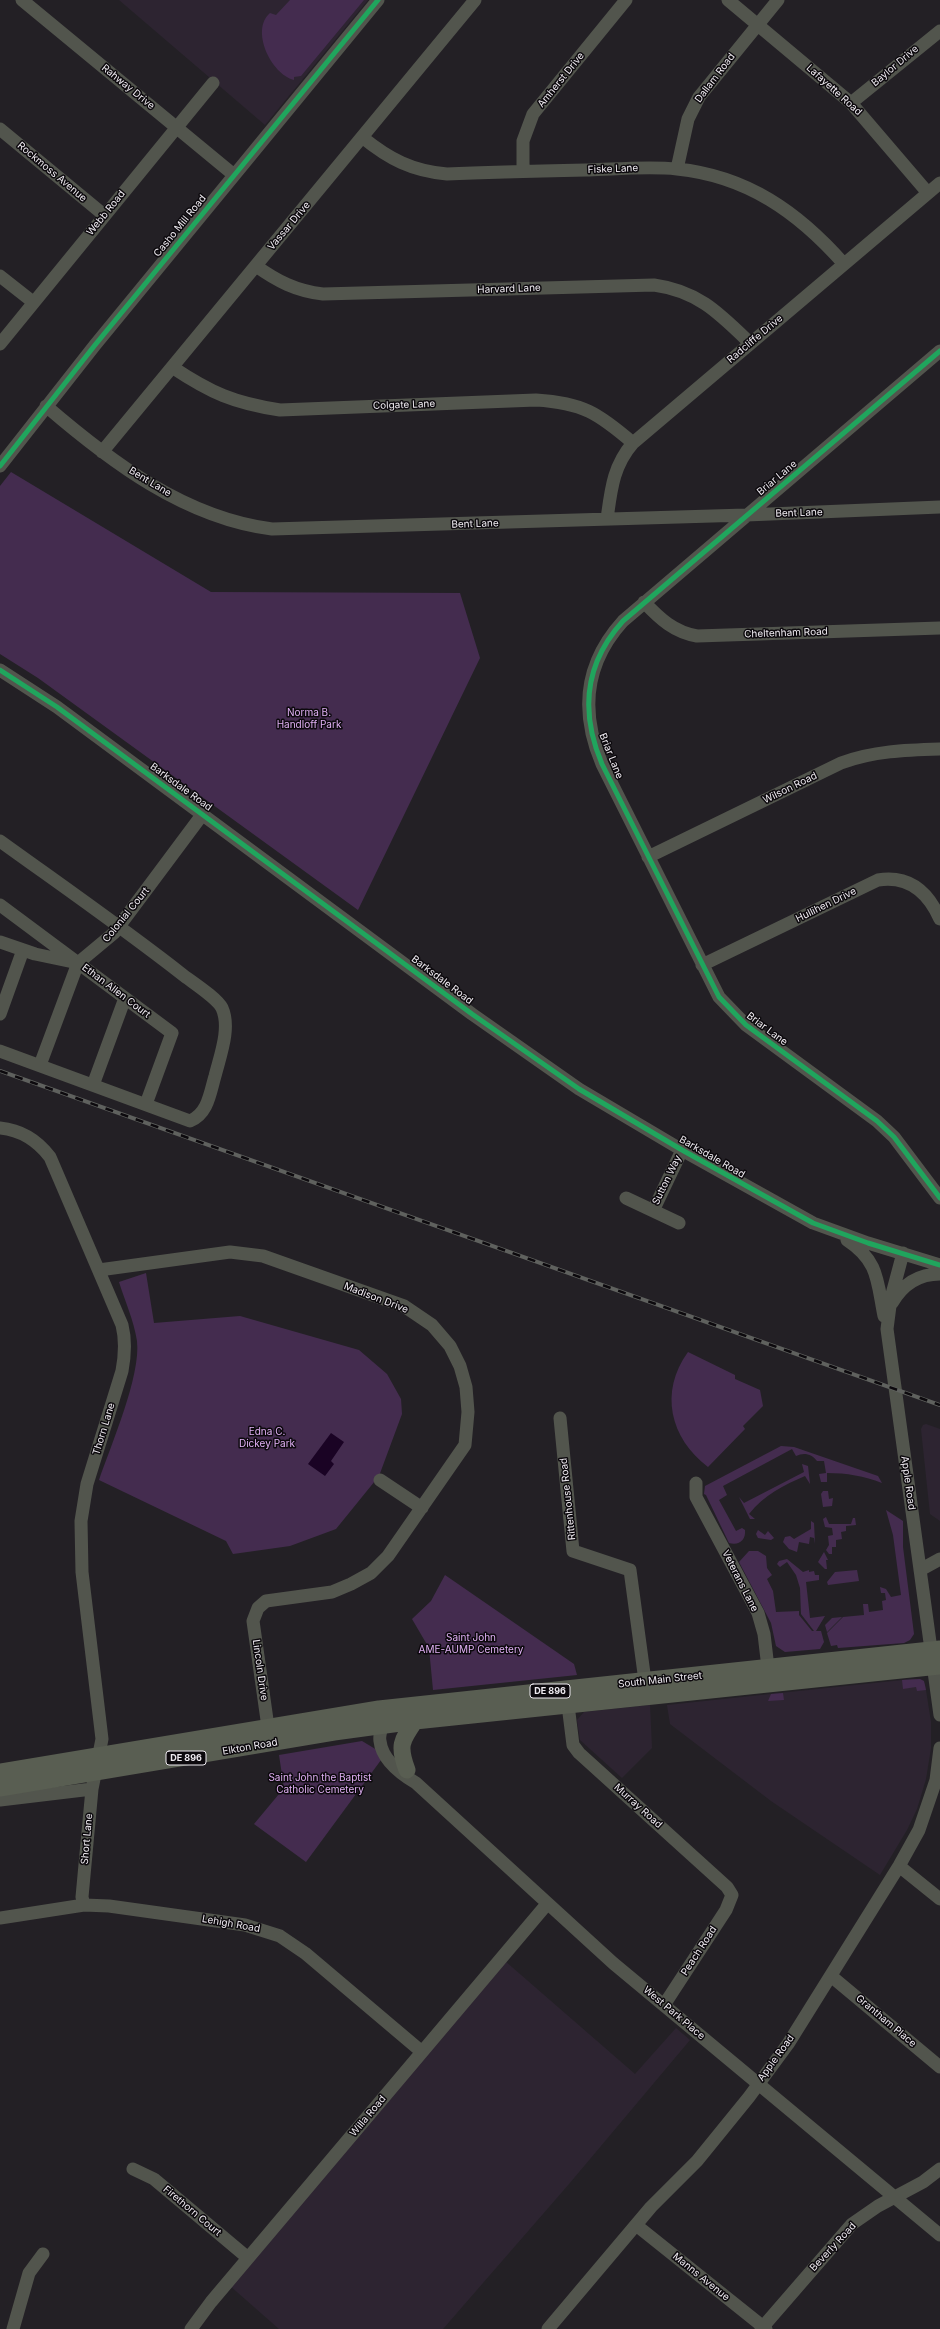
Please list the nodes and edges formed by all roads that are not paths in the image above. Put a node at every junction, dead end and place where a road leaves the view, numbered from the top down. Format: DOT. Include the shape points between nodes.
graph roads {
  1 [pos="22,0"];
  2 [pos="378,0"];
  3 [pos="475,0"];
  4 [pos="626,0"];
  5 [pos="728,0"];
  6 [pos="778,0"];
  7 [pos="758,24"];
  8 [pos="940,31"];
  9 [pos="213,83"];
  10 [pos="851,103"];
  11 [pos="176,127"];
  12 [pos="0,129"];
  13 [pos="362,137"];
  14 [pos="676,169"];
  15 [pos="522,172"];
  16 [pos="234,175"];
  17 [pos="940,182"];
  18 [pos="928,193"];
  19 [pos="104,215"];
  20 [pos="844,264"];
  21 [pos="256,266"];
  22 [pos="0,276"];
  23 [pos="33,302"];
  24 [pos="750,343"];
  25 [pos="0,344"];
  26 [pos="940,351"];
  27 [pos="172,367"];
  28 [pos="46,406"];
  29 [pos="633,443"];
  30 [pos="102,452"];
  31 [pos="0,466"];
  32 [pos="940,507"];
  33 [pos="746,515"];
  34 [pos="607,519"];
  35 [pos="644,602"];
  36 [pos="940,628"];
  37 [pos="0,670"];
  38 [pos="940,749"];
  39 [pos="202,814"];
  40 [pos="0,841"];
  41 [pos="648,857"];
  42 [pos="0,905"];
  43 [pos="940,919"];
  44 [pos="119,927"];
  45 [pos="0,942"];
  46 [pos="23,950"];
  47 [pos="78,963"];
  48 [pos="702,966"];
  49 [pos="126,998"];
  50 [pos="0,1014"];
  51 [pos="0,1050"];
  52 [pos="40,1065"];
  53 [pos="93,1085"];
  54 [pos="146,1104"];
  55 [pos="0,1128"];
  56 [pos="682,1150"];
  57 [pos="626,1198"];
  58 [pos="940,1198"];
  59 [pos="653,1211"];
  60 [pos="679,1223"];
  61 [pos="824,1228"];
  62 [pos="903,1253"];
  63 [pos="940,1265"];
  64 [pos="99,1270"];
  65 [pos="940,1274"];
  66 [pos="889,1307"];
  67 [pos="887,1329"];
  68 [pos="560,1418"];
  69 [pos="380,1480"];
  70 [pos="696,1483"];
  71 [pos="422,1508"];
  72 [pos="940,1559"];
  73 [pos="920,1570"];
  74 [pos="255,1612"];
  75 [pos="936,1658"];
  76 [pos="769,1676"];
  77 [pos="649,1689"];
  78 [pos="568,1705"];
  79 [pos="940,1715"];
  80 [pos="380,1717"];
  81 [pos="415,1721"];
  82 [pos="268,1727"];
  83 [pos="940,1748"];
  84 [pos="99,1756"];
  85 [pos="939,1767"];
  86 [pos="0,1772"];
  87 [pos="411,1776"];
  88 [pos="94,1781"];
  89 [pos="0,1788"];
  90 [pos="0,1800"];
  91 [pos="899,1866"];
  92 [pos="732,1895"];
  93 [pos="940,1898"];
  94 [pos="547,1904"];
  95 [pos="84,1905"];
  96 [pos="0,1918"];
  97 [pos="831,1976"];
  98 [pos="664,2005"];
  99 [pos="422,2052"];
  100 [pos="940,2067"];
  101 [pos="758,2084"];
  102 [pos="133,2169"];
  103 [pos="940,2169"];
  104 [pos="894,2197"];
  105 [pos="636,2225"];
  106 [pos="940,2235"];
  107 [pos="43,2254"];
  108 [pos="248,2258"];
  109 [pos="763,2328"];
  110 [pos="14,2329"];
  111 [pos="191,2329"];
  112 [pos="548,2329"];
  1 -- 11 [label="street, Rahway Drive"];
  2 -- 16 [label="street, Casho Mill Road"];
  3 -- 13 [label="street, Vassar Drive"];
  4 -- 15 [label="street, Amherst Drive" via="533,114 524,136"];
  5 -- 7 [label="street, Lafayette Road"];
  6 -- 7 [label="street, Dallam Road"];
  7 -- 10 [label="street, Lafayette Road"];
  7 -- 14 [label="street, Dallam Road" via="699,98 688,119"];
  8 -- 10 [label="street, Baylor Drive"];
  9 -- 11 [label="street, Webb Road"];
  10 -- 18 [label="street, Lafayette Road"];
  11 -- 16 [label="street, Rahway Drive"];
  11 -- 19 [label="street, Webb Road"];
  12 -- 19 [label="street, Rockmoss Avenue"];
  13 -- 15 [label="street, Fiske Lane" via="394,160 431,172"];
  13 -- 21 [label="street, Vassar Drive"];
  14 -- 15 [label="street, Fiske Lane"];
  14 -- 20 [label="street, Fiske Lane" via="716,176 762,195 805,224"];
  16 -- 28 [label="street, Casho Mill Road"];
  17 -- 18 [label="street, Radcliffe Drive"];
  18 -- 20 [label="street, Radcliffe Drive"];
  19 -- 23 [label="street, Webb Road"];
  20 -- 24 [label="street, Radcliffe Drive"];
  21 -- 24 [label="street, Harvard Lane" via="284,285 323,294 666,286 703,301"];
  21 -- 27 [label="street, Vassar Drive"];
  22 -- 23 [label="street"];
  23 -- 25 [label="street, Webb Road"];
  24 -- 29 [label="street, Radcliffe Drive"];
  26 -- 33 [label="street, Briar Lane"];
  27 -- 29 [label="street, Colgate Lane" via="204,388 230,400 280,410 563,401 589,409"];
  27 -- 30 [label="street, Vassar Drive"];
  28 -- 30 [label="street, Bent Lane"];
  28 -- 31 [label="street, Casho Mill Road"];
  29 -- 34 [label="street, Radcliffe Drive" via="614,474"];
  30 -- 34 [label="street, Bent Lane" via="200,511 223,520 255,527 306,530"];
  32 -- 33 [label="street, Bent Lane"];
  33 -- 34 [label="street, Bent Lane"];
  33 -- 35 [label="street, Briar Lane"];
  35 -- 36 [label="street, Cheltenham Road" via="671,627 683,634 697,636"];
  35 -- 41 [label="street, Briar Lane" via="623,621 604,645 590,685 588,716 594,745 602,764"];
  37 -- 39 [label="street, Barksdale Road" via="42,696"];
  38 -- 41 [label="street, Wilson Road" via="891,751 856,757"];
  39 -- 44 [label="street, Colonial Court"];
  39 -- 56 [label="street, Barksdale Road" via="533,1058 609,1108"];
  40 -- 44 [label="street"];
  41 -- 48 [label="street, Briar Lane"];
  42 -- 47 [label="street, Ethan Allen Court"];
  43 -- 48 [label="street, Hullihen Drive" via="932,902 916,887 897,879 878,880"];
  44 -- 47 [label="street, Colonial Court" via="104,944"];
  44 -- 54 [label="street" via="221,1006 225,1018 224,1043 206,1106 199,1118 190,1121"];
  45 -- 46 [label="street"];
  46 -- 47 [label="street"];
  46 -- 50 [label="street"];
  47 -- 49 [label="street, Ethan Allen Court"];
  47 -- 52 [label="street"];
  48 -- 58 [label="street, Briar Lane" via="718,997 735,1016 877,1121 894,1137"];
  49 -- 53 [label="street"];
  49 -- 54 [label="street, Ethan Allen Court" via="172,1033"];
  51 -- 52 [label="street"];
  52 -- 53 [label="street"];
  53 -- 54 [label="street"];
  55 -- 64 [label="street, Thorn Lane" via="21,1132 43,1148 50,1157"];
  56 -- 59 [label="street, Sutton Way"];
  56 -- 61 [label="street, Barksdale Road"];
  57 -- 59 [label="street, Sutton Way"];
  59 -- 60 [label="street, Sutton Way"];
  61 -- 62 [label="street, Barksdale Road"];
  61 -- 67 [label="street" via="860,1248 875,1268"];
  62 -- 63 [label="street, Barksdale Road"];
  62 -- 66 [label="street, Apple Road"];
  64 -- 71 [label="street, Madison Drive" via="230,1252 247,1252 404,1306 426,1321 450,1346 460,1366 466,1387 468,1412 465,1445"];
  64 -- 84 [label="street, Thorn Lane" via="122,1325 126,1354 87,1484 81,1521 82,1572 102,1739"];
  65 -- 66 [label="street" via="930,1274 908,1282"];
  66 -- 67 [label="street, Apple Road"];
  67 -- 73 [label="street, Apple Road"];
  68 -- 77 [label="street, Rittenhouse Road" via="573,1552 630,1570"];
  69 -- 71 [label="street"];
  70 -- 76 [label="street, Veterans Lane" via="696,1498 758,1613 764,1634"];
  71 -- 74 [label="street, Madison Drive" via="388,1556 371,1573 332,1592 266,1601"];
  72 -- 73 [label="street"];
  73 -- 75 [label="street, Apple Road"];
  74 -- 82 [label="street, Lincoln Drive" via="253,1621"];
  75 -- 76 [label="main road, South Main Street / DE 896"];
  75 -- 79 [label="street, Apple Road"];
  76 -- 77 [label="main road, South Main Street / DE 896"];
  76 -- 77 [label="main road, South Main Street / DE 896" via="666,1679"];
  77 -- 78 [label="main road, South Main Street / DE 896" via="630,1698"];
  77 -- 80 [label="main road, South Main Street / DE 896"];
  78 -- 81 [label="main road, South Main Street / DE 896"];
  78 -- 92 [label="street, Murray Road" via="573,1745 579,1753 728,1887"];
  80 -- 81 [label="main road, South Main Street / DE 896"];
  80 -- 82 [label="main road, Elkton Road / DE 896"];
  80 -- 87 [label="street, West Park Place" via="395,1755"];
  80 -- 88 [label="main road, Elkton Road / DE 896"];
  81 -- 87 [label="main road" via="401,1746 401,1754"];
  82 -- 84 [label="main road, Elkton Road / DE 896"];
  83 -- 85 [label="street, Apple Road"];
  84 -- 86 [label="main road, Elkton Road / DE 896"];
  84 -- 88 [label="street, Thorn Lane"];
  85 -- 91 [label="street, Apple Road" via="923,1820"];
  87 -- 94 [label="street, West Park Place"];
  88 -- 89 [label="main road, Elkton Road / DE 896"];
  88 -- 90 [label="street, Elkton Road"];
  88 -- 95 [label="street, Short Lane" via="82,1897"];
  91 -- 93 [label="street"];
  91 -- 97 [label="street, Apple Road"];
  92 -- 98 [label="street, Peach Road" via="726,1910"];
  94 -- 98 [label="street, West Park Place"];
  94 -- 99 [label="street, Willa Road"];
  95 -- 96 [label="street, Lehigh Road"];
  95 -- 99 [label="street, Lehigh Road" via="109,1906 245,1925 270,1932 305,1953"];
  97 -- 100 [label="street, Grantham Place"];
  97 -- 101 [label="street, Apple Road" via="788,2044"];
  98 -- 101 [label="street, West Park Place"];
  99 -- 108 [label="street, Willa Road"];
  101 -- 104 [label="street, West Park Place"];
  101 -- 105 [label="street, Apple Road" via="697,2161"];
  102 -- 108 [label="street, Firethorn Court" via="154,2179"];
  103 -- 104 [label="street, Beverly Road" via="923,2182"];
  104 -- 106 [label="street, West Park Place"];
  104 -- 109 [label="street, Beverly Road" via="845,2231"];
  105 -- 109 [label="street, Manns Avenue"];
  105 -- 112 [label="street, Apple Road"];
  107 -- 110 [label="street" via="29,2273"];
  108 -- 111 [label="street, Willa Road"];
}
